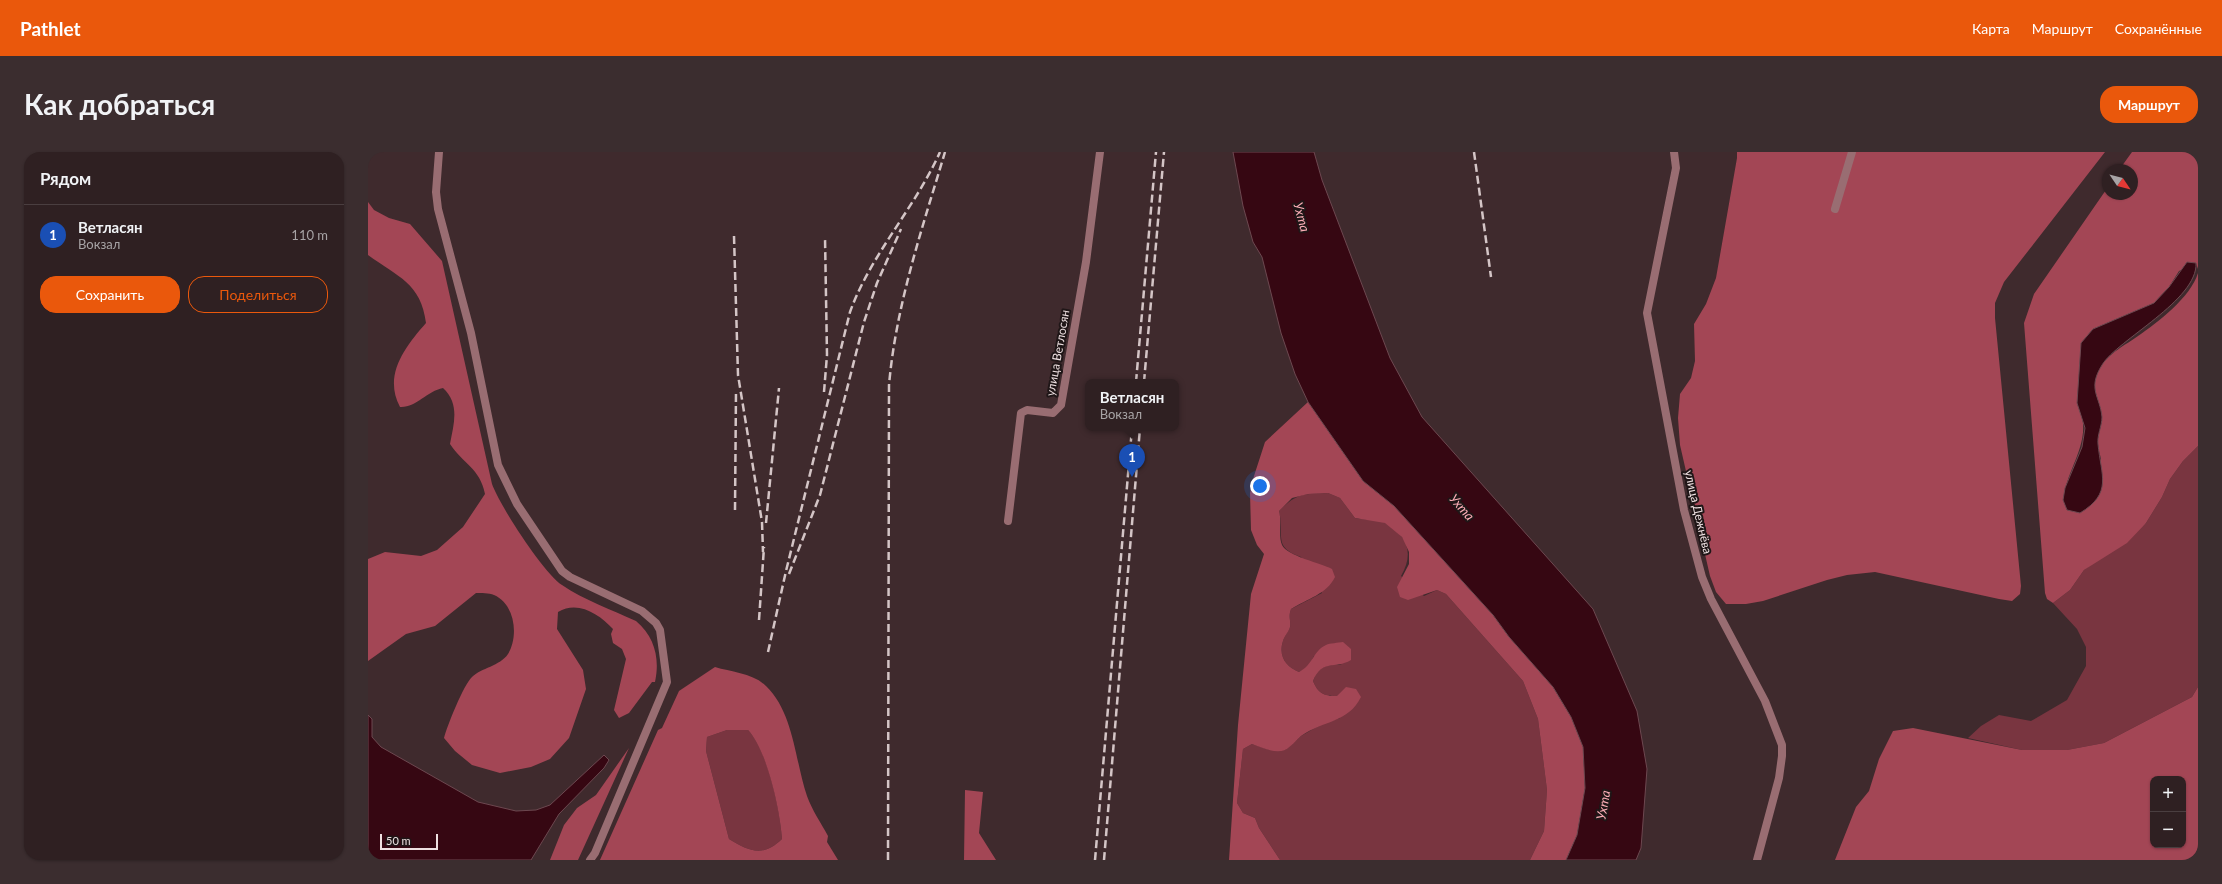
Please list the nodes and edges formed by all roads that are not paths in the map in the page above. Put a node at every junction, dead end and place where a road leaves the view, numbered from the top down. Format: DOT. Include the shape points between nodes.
graph roads {
  1 [pos="439,152"];
  2 [pos="1100,152"];
  3 [pos="1674,152"];
  4 [pos="1852,152"];
  5 [pos="1835,209"];
  6 [pos="1008,521"];
  7 [pos="590,860"];
  8 [pos="1757,860"];
  1 -- 7 [label="street" via="436,192 438,209 471,333 494,452 510,492 562,571 642,610 660,630 667,682"];
  2 -- 6 [label="street, улица Ветлосян" via="1088,247 1061,405 1053,413 1027,410 1021,412"];
  3 -- 8 [label="street, улица Дежнёва" via="1676,168 1647,313 1684,510 1702,577 1765,701 1782,745 1779,778"];
  4 -- 5 [label="street"];
}
